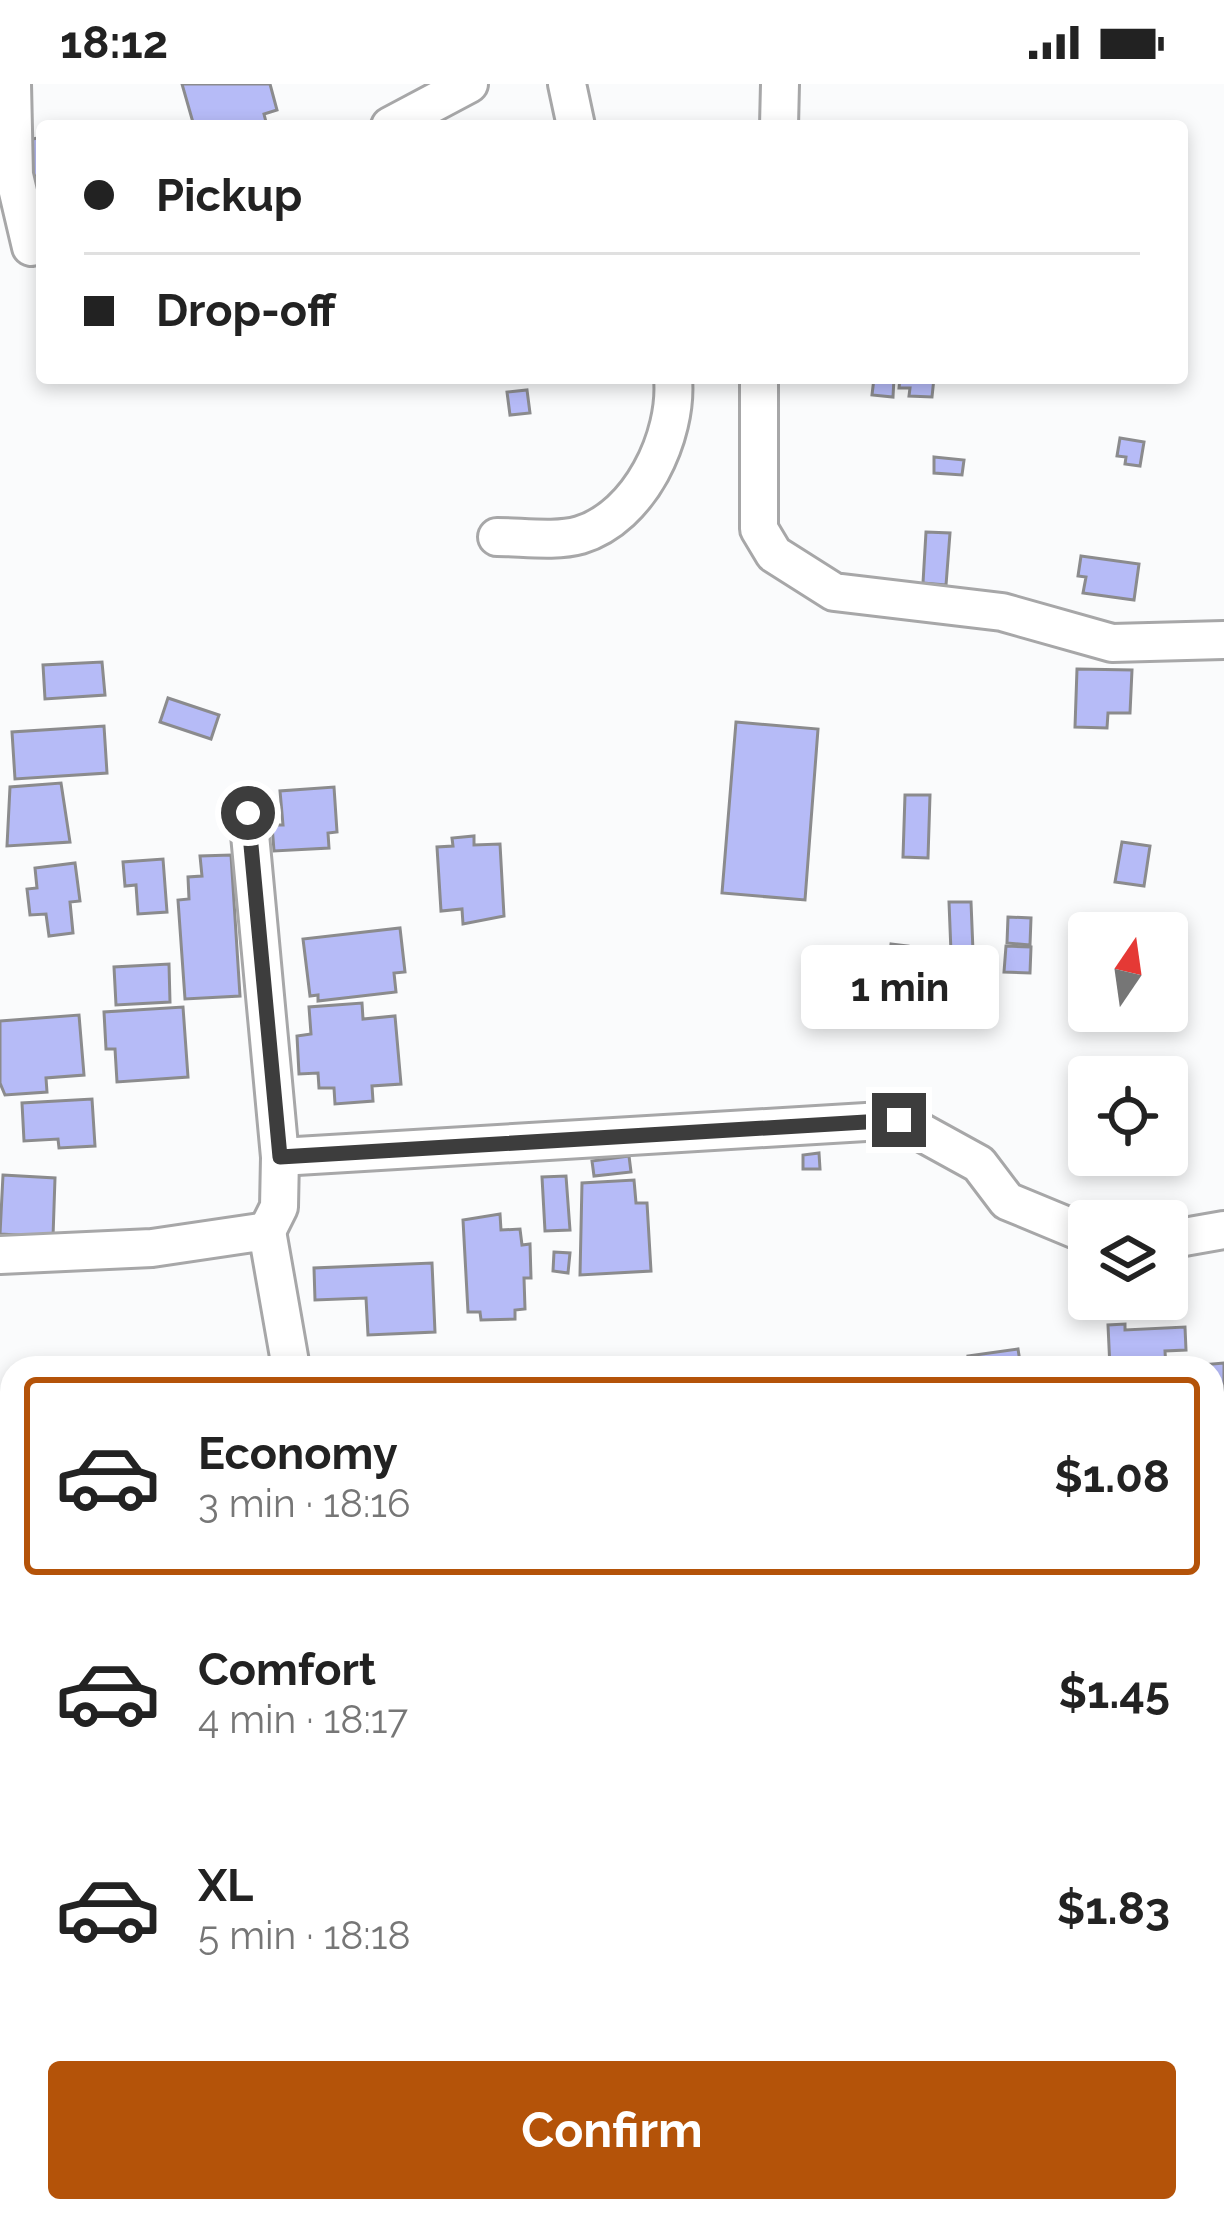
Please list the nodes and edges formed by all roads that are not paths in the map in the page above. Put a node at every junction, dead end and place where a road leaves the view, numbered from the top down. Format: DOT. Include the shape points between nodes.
graph roads {
  1 [pos="12,84"];
  2 [pos="469,84"];
  3 [pos="567,84"];
  4 [pos="780,84"];
  5 [pos="401,120"];
  6 [pos="575,120"];
  7 [pos="779,120"];
  8 [pos="24,252"];
  9 [pos="673,384"];
  10 [pos="759,384"];
  11 [pos="496,537"];
  12 [pos="1224,640"];
  13 [pos="248,813"];
  14 [pos="280,1157"];
  15 [pos="1068,1227"];
  16 [pos="1224,1230"];
  17 [pos="267,1231"];
  18 [pos="1188,1236"];
  19 [pos="0,1255"];
  20 [pos="289,1356"];
  1 -- 8 [label="street"];
  2 -- 5 [label="street"];
  3 -- 6 [label="street"];
  4 -- 7 [label="street"];
  9 -- 11 [label="street" via="675,408 656,464 616,517 578,536"];
  10 -- 12 [label="street" via="759,529 774,554 834,592 1002,612 1112,644"];
  13 -- 14 [label="street"];
  14 -- 15 [label="street" via="899,1120 979,1164 1007,1202"];
  14 -- 17 [label="street" via="279,1207"];
  16 -- 18 [label="street"];
  17 -- 19 [label="street" via="152,1248"];
  17 -- 20 [label="street"];
}
